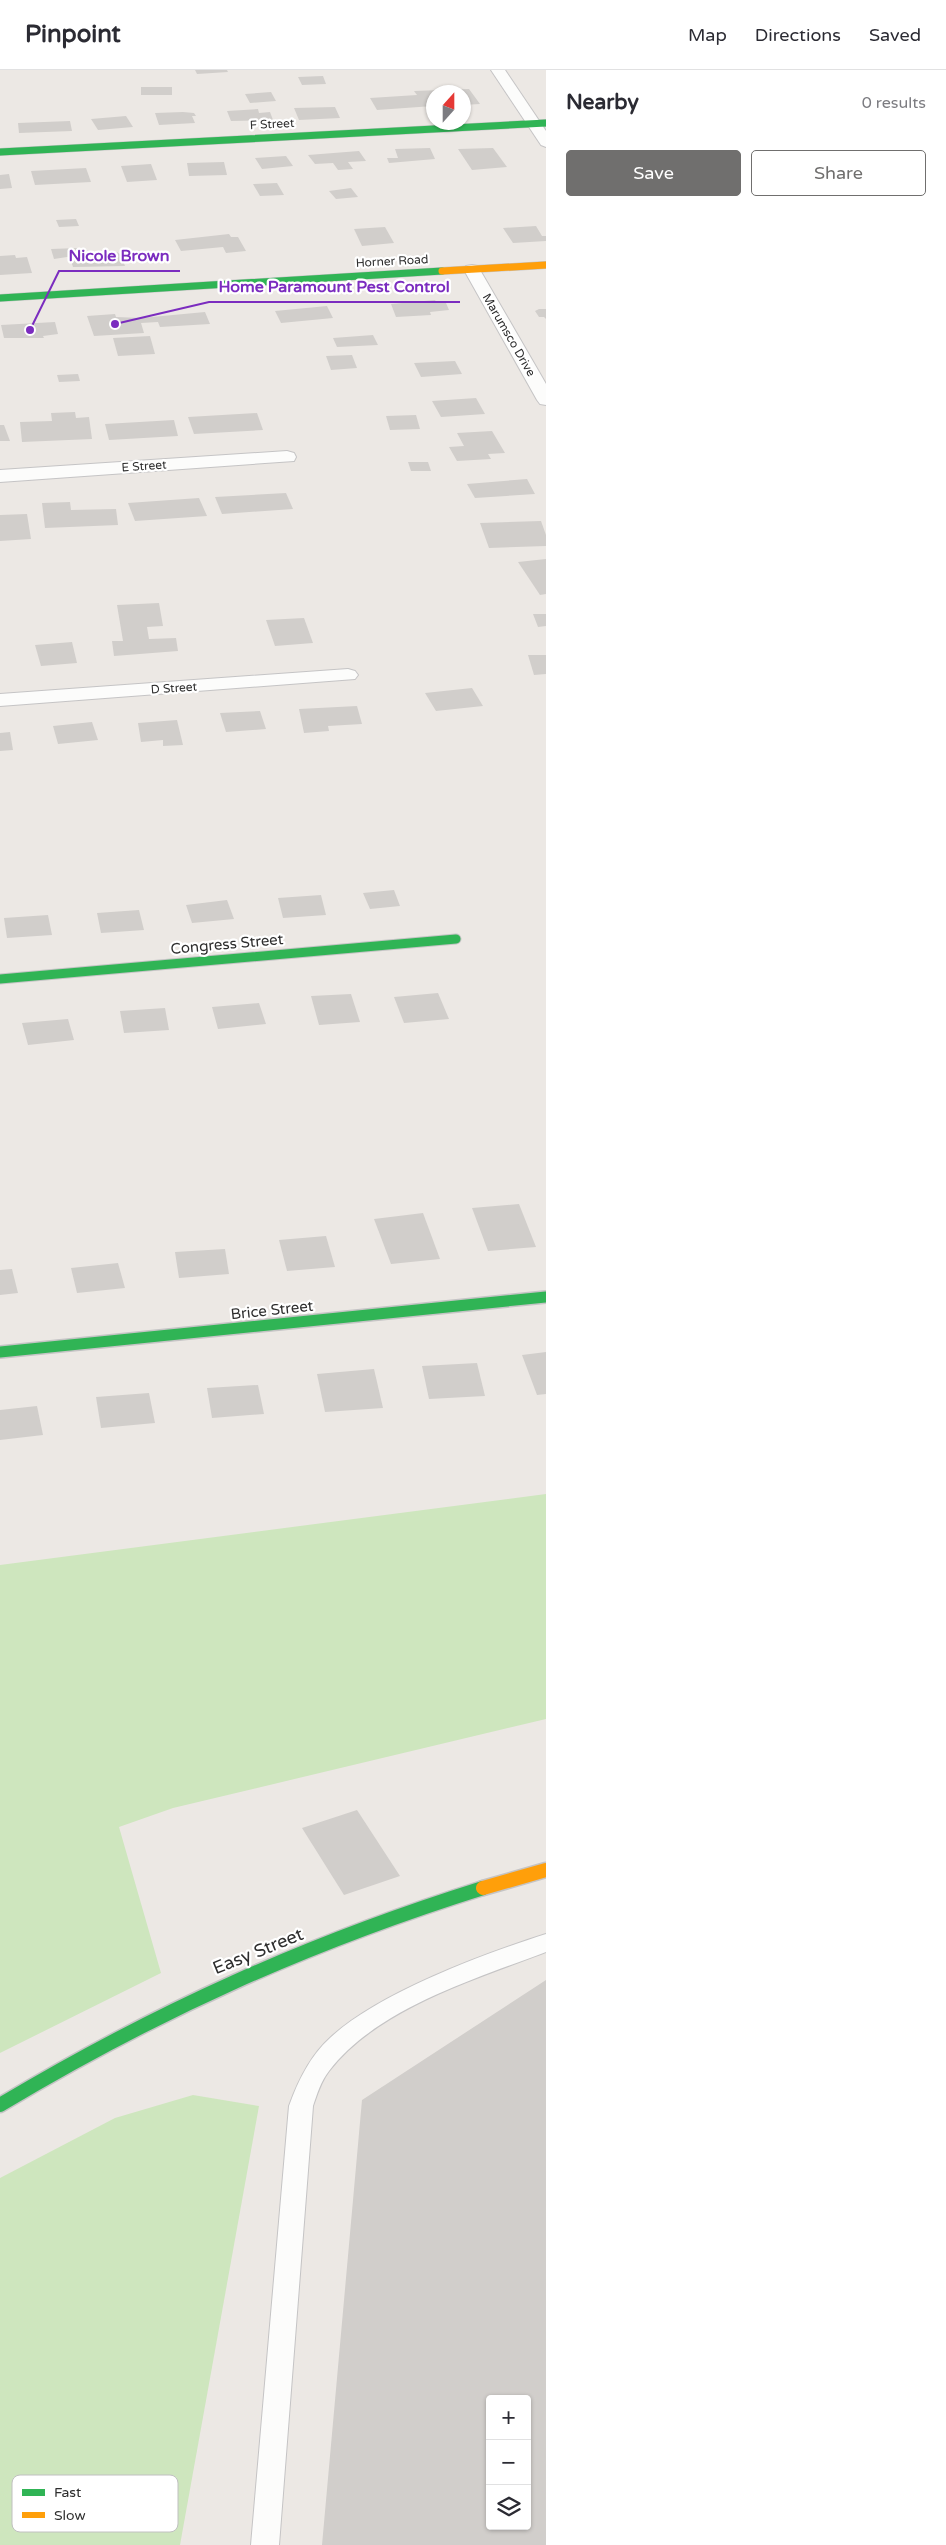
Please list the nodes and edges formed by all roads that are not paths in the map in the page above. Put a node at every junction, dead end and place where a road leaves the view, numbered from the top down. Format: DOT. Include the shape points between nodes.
graph roads {
  1 [pos="498,70"];
  2 [pos="540,123"];
  3 [pos="546,142"];
  4 [pos="0,152"];
  5 [pos="546,265"];
  6 [pos="472,270"];
  7 [pos="0,298"];
  8 [pos="546,400"];
  9 [pos="287,457"];
  10 [pos="0,476"];
  11 [pos="348,675"];
  12 [pos="0,700"];
  13 [pos="456,939"];
  14 [pos="0,979"];
  15 [pos="546,1297"];
  16 [pos="0,1352"];
  17 [pos="546,1870"];
  18 [pos="546,1943"];
  19 [pos="0,2104"];
  20 [pos="265,2545"];
  1 -- 2 [label="street"];
  2 -- 3 [label="street"];
  2 -- 4 [label="street, F Street"];
  5 -- 6 [label="street, Horner Road"];
  6 -- 7 [label="street, Horner Road"];
  6 -- 8 [label="street, Marumsco Drive"];
  9 -- 10 [label="street, E Street"];
  11 -- 12 [label="street, D Street"];
  13 -- 14 [label="street, Congress Street"];
  15 -- 16 [label="street, Brice Street"];
  17 -- 19 [label="street, Easy Street" via="351,1933 212,1988 57,2067"];
  18 -- 20 [label="lane" via="443,1982 374,2018 341,2042 321,2063 308,2084 301,2106"];
}
